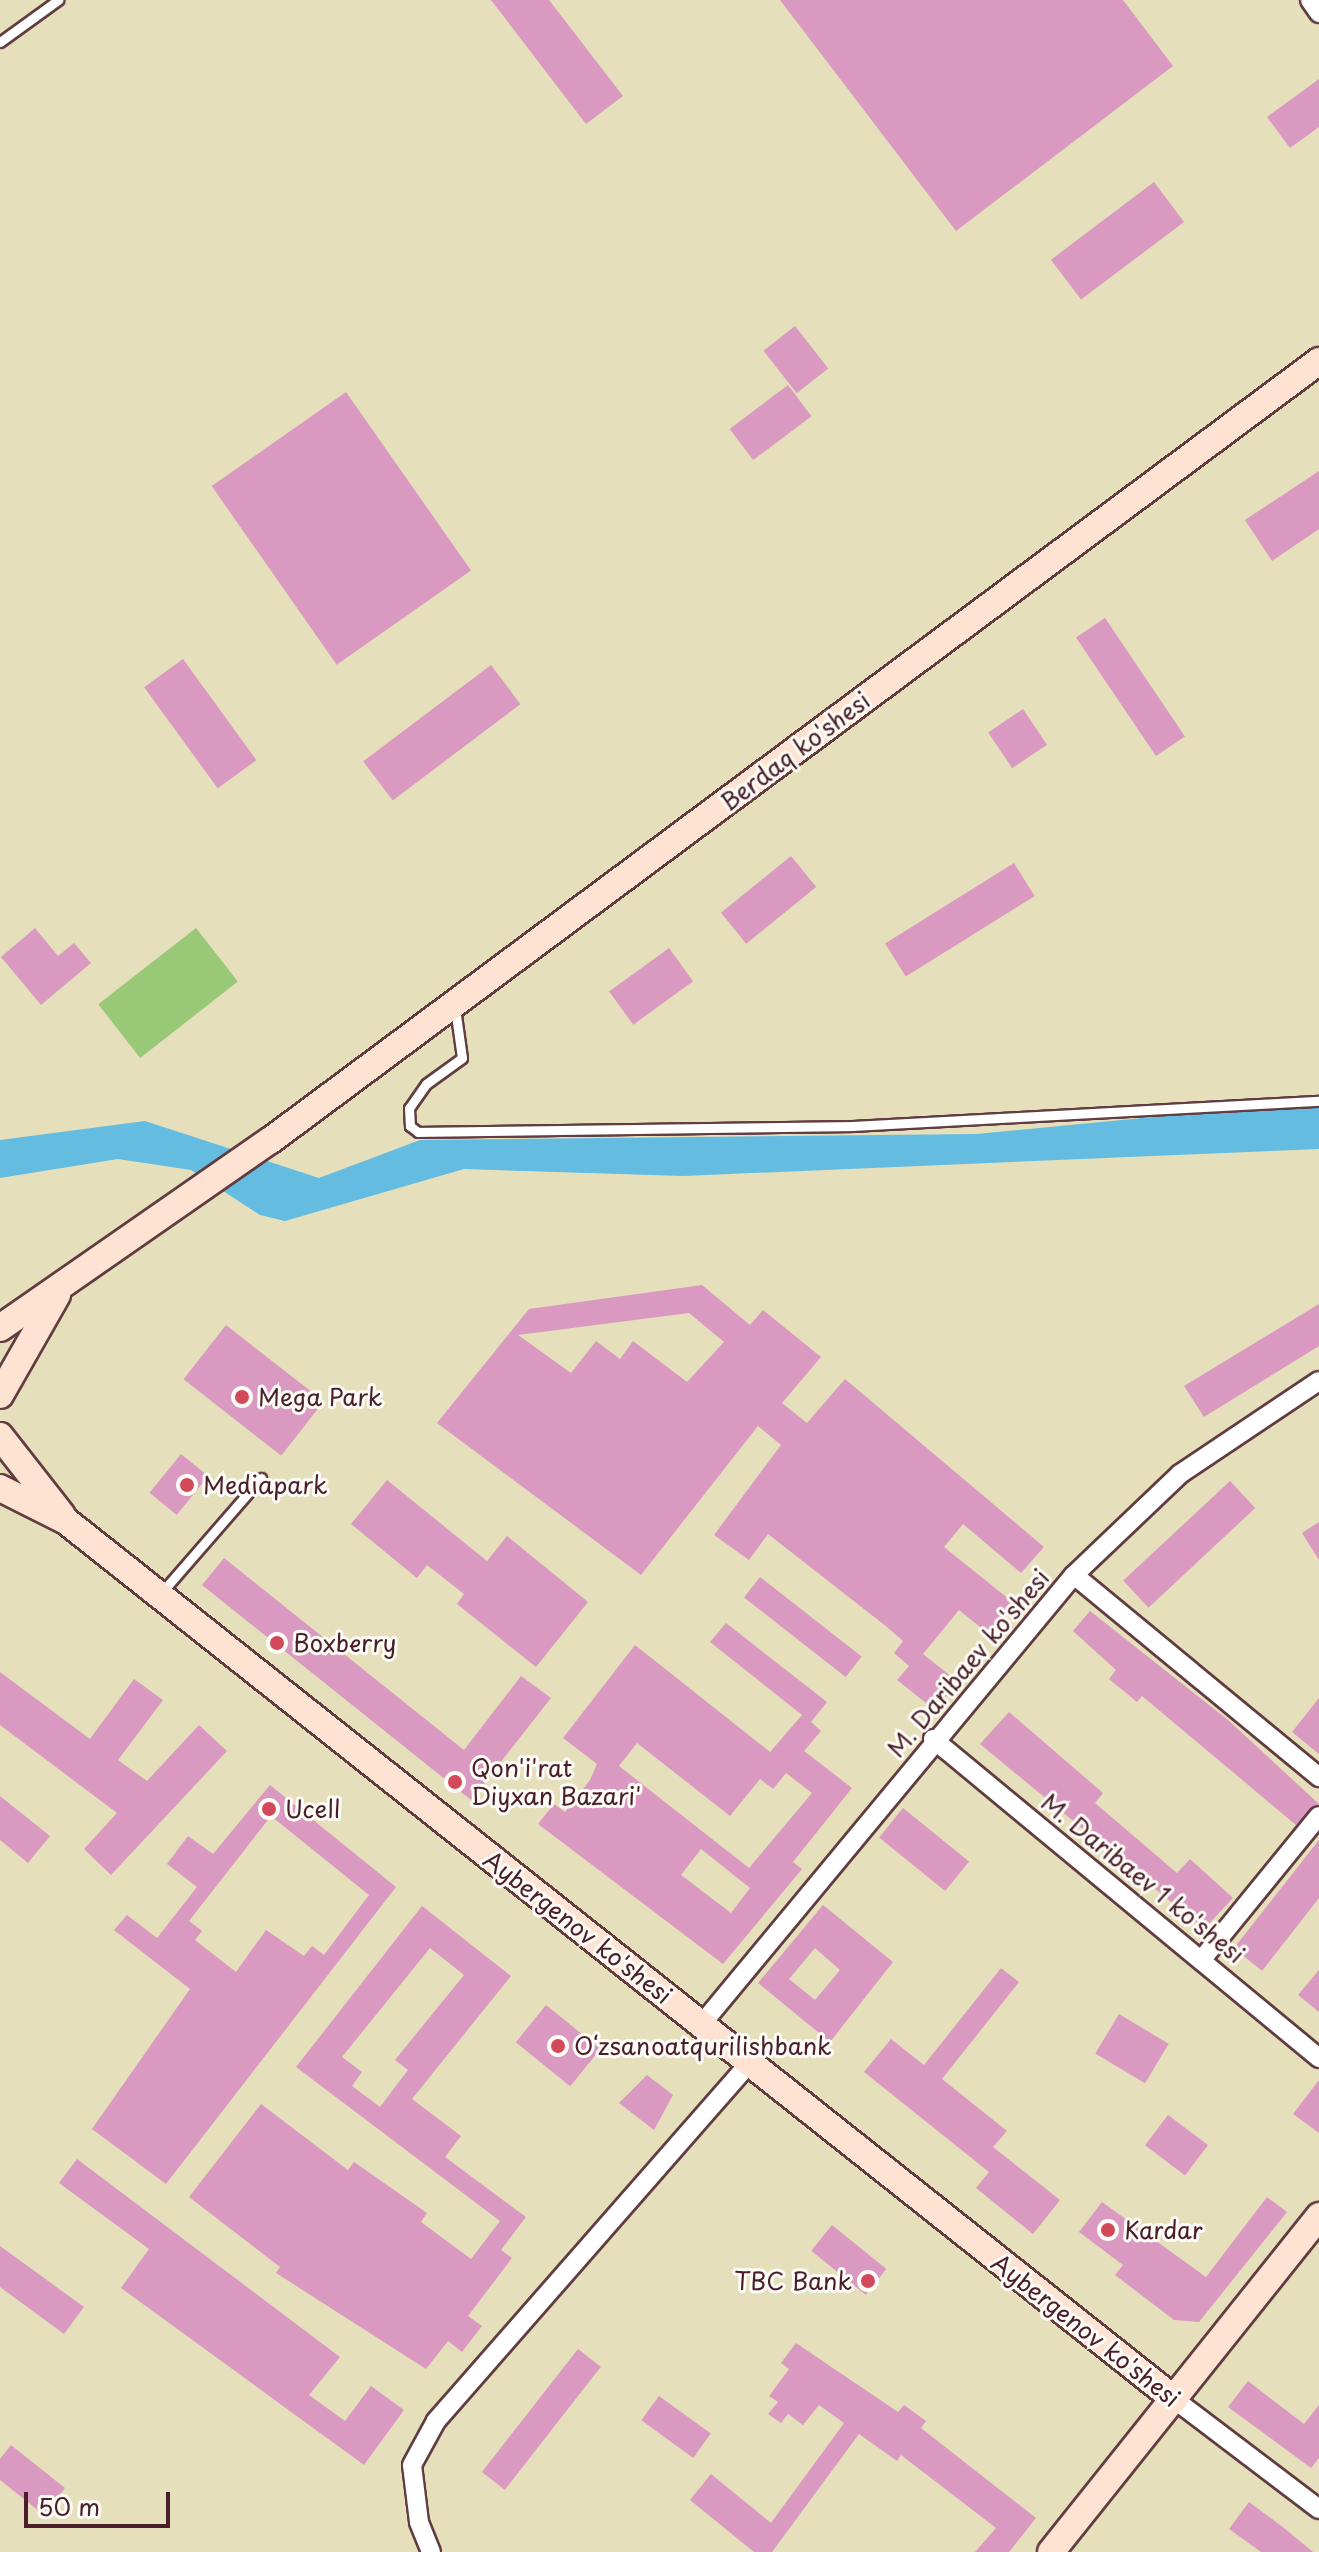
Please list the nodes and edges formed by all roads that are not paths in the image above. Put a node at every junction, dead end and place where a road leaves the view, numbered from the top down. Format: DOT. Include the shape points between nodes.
graph roads {
  1 [pos="58,0"];
  2 [pos="1310,0"];
  3 [pos="1319,13"];
  4 [pos="0,42"];
  5 [pos="1319,361"];
  6 [pos="453,1005"];
  7 [pos="1319,1101"];
  8 [pos="57,1295"];
  9 [pos="0,1328"];
  10 [pos="1319,1381"];
  11 [pos="0,1395"];
  12 [pos="0,1436"];
  13 [pos="261,1478"];
  14 [pos="0,1488"];
  15 [pos="66,1521"];
  16 [pos="1074,1575"];
  17 [pos="160,1595"];
  18 [pos="933,1739"];
  19 [pos="1319,1777"];
  20 [pos="1319,1816"];
  21 [pos="1203,1958"];
  22 [pos="701,2025"];
  23 [pos="1319,2058"];
  24 [pos="749,2063"];
  25 [pos="1318,2219"];
  26 [pos="1174,2399"];
  27 [pos="1319,2509"];
  28 [pos="431,2552"];
  29 [pos="1051,2552"];
  1 -- 4 [label="lane"];
  2 -- 3 [label="street"];
  5 -- 6 [label="street, Berdaq ko'shesi"];
  6 -- 7 [label="lane" via="464,1049 409,1108 410,1126 418,1132 852,1126"];
  6 -- 8 [label="street, Berdaq ko'shesi"];
  8 -- 9 [label="street, Berdaq ko'shesi"];
  8 -- 11 [label="street"];
  10 -- 16 [label="street, M. Daribaev ko'shesi" via="1180,1474"];
  12 -- 15 [label="street, Aybergenov ko'shesi"];
  13 -- 17 [label="lane"];
  14 -- 15 [label="street, Aybergenov ko'shesi"];
  15 -- 17 [label="street, Aybergenov ko'shesi"];
  16 -- 18 [label="street, M. Daribaev ko'shesi"];
  16 -- 19 [label="street"];
  17 -- 22 [label="street, Aybergenov ko'shesi"];
  18 -- 21 [label="street, M. Daribaev 1 ko'shesi"];
  18 -- 22 [label="street, M. Daribaev ko'shesi"];
  20 -- 21 [label="street"];
  21 -- 23 [label="street, M. Daribaev 1 ko'shesi"];
  22 -- 24 [label="street, Aybergenov ko'shesi"];
  24 -- 26 [label="street, Aybergenov ko'shesi"];
  24 -- 28 [label="street" via="436,2421 412,2465 419,2522"];
  25 -- 26 [label="street"];
  26 -- 27 [label="street, Aybergenov ko'shesi"];
  26 -- 29 [label="street"];
}
